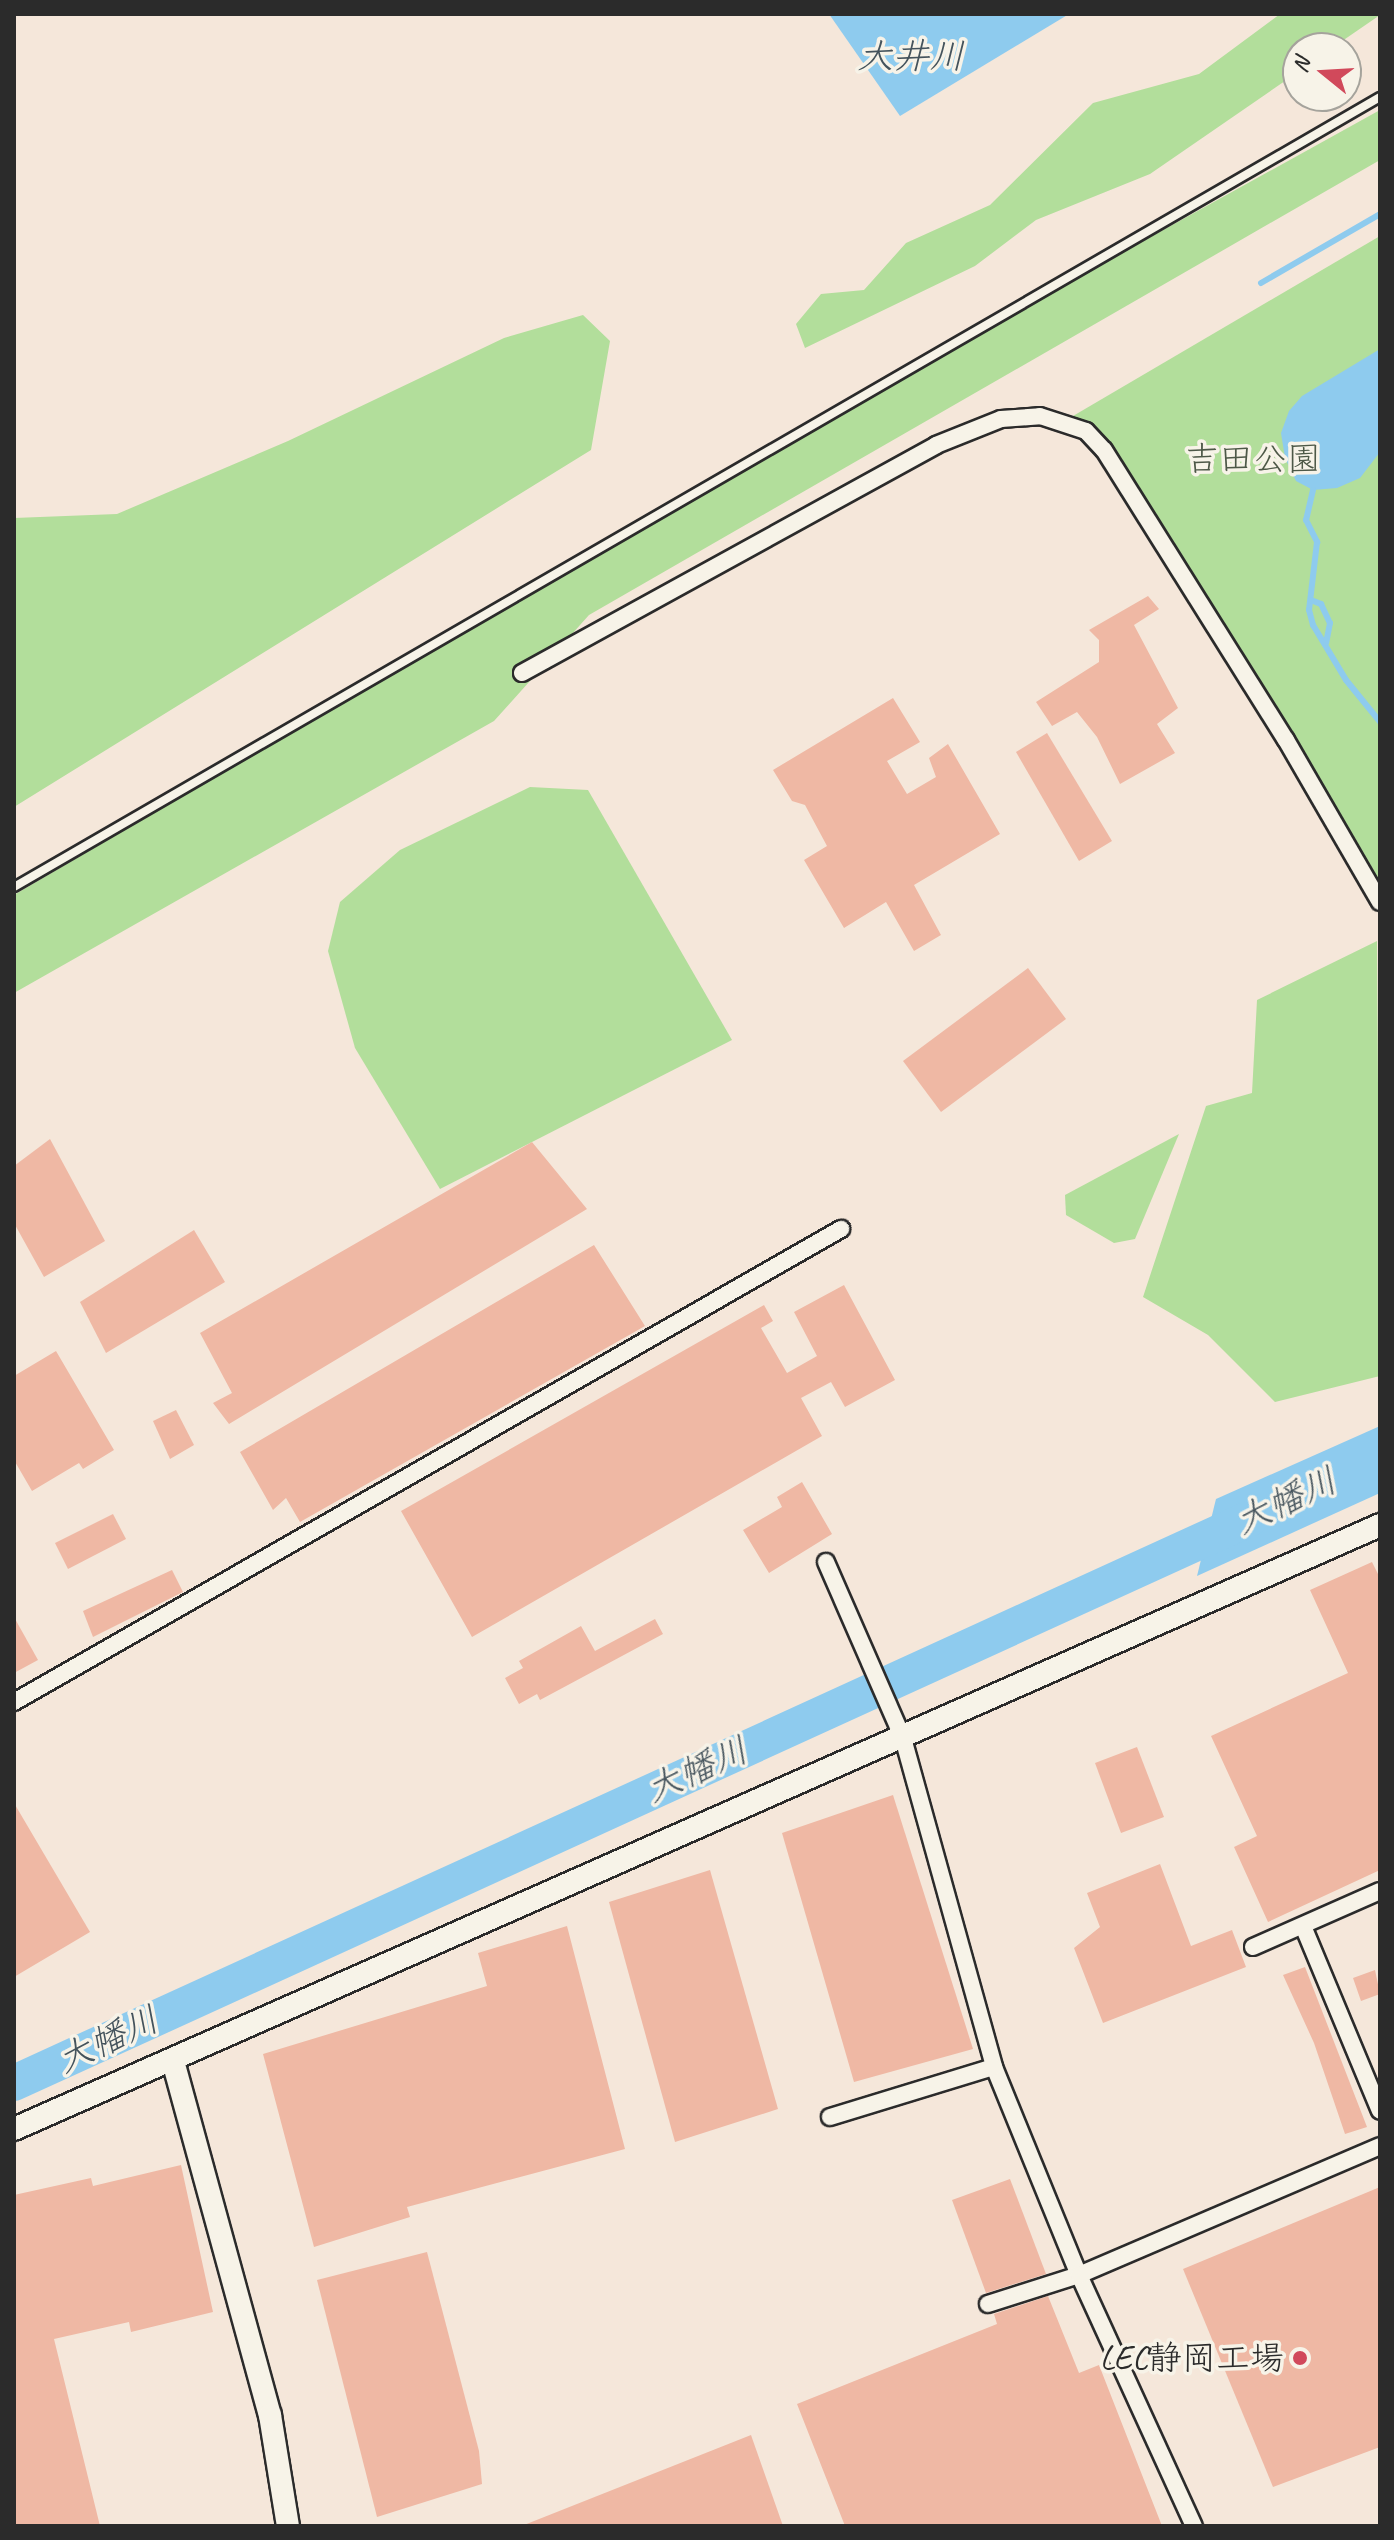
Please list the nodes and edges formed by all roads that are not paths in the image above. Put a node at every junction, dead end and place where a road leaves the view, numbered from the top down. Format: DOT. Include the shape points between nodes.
graph roads {
  1 [pos="1380,97"];
  2 [pos="522,673"];
  3 [pos="14,887"];
  4 [pos="1380,902"];
  5 [pos="841,1229"];
  6 [pos="1380,1525"];
  7 [pos="826,1562"];
  8 [pos="14,1702"];
  9 [pos="903,1738"];
  10 [pos="1380,1891"];
  11 [pos="1303,1926"];
  12 [pos="1253,1947"];
  13 [pos="173,2061"];
  14 [pos="994,2067"];
  15 [pos="1380,2111"];
  16 [pos="830,2117"];
  17 [pos="14,2129"];
  18 [pos="1380,2146"];
  19 [pos="1079,2275"];
  20 [pos="988,2304"];
  21 [pos="288,2526"];
  22 [pos="1194,2526"];
  1 -- 3 [label="lane"];
  2 -- 4 [label="street" via="936,445 1001,419 1040,416 1086,431 1104,450 1286,740"];
  5 -- 8 [label="street"];
  6 -- 9 [label="street"];
  7 -- 9 [label="street"];
  9 -- 13 [label="street"];
  9 -- 14 [label="street"];
  10 -- 11 [label="street"];
  11 -- 12 [label="street"];
  11 -- 15 [label="street"];
  13 -- 17 [label="street"];
  13 -- 21 [label="street" via="270,2415"];
  14 -- 16 [label="street"];
  14 -- 19 [label="street"];
  18 -- 19 [label="street"];
  19 -- 20 [label="street"];
  19 -- 22 [label="street"];
}
